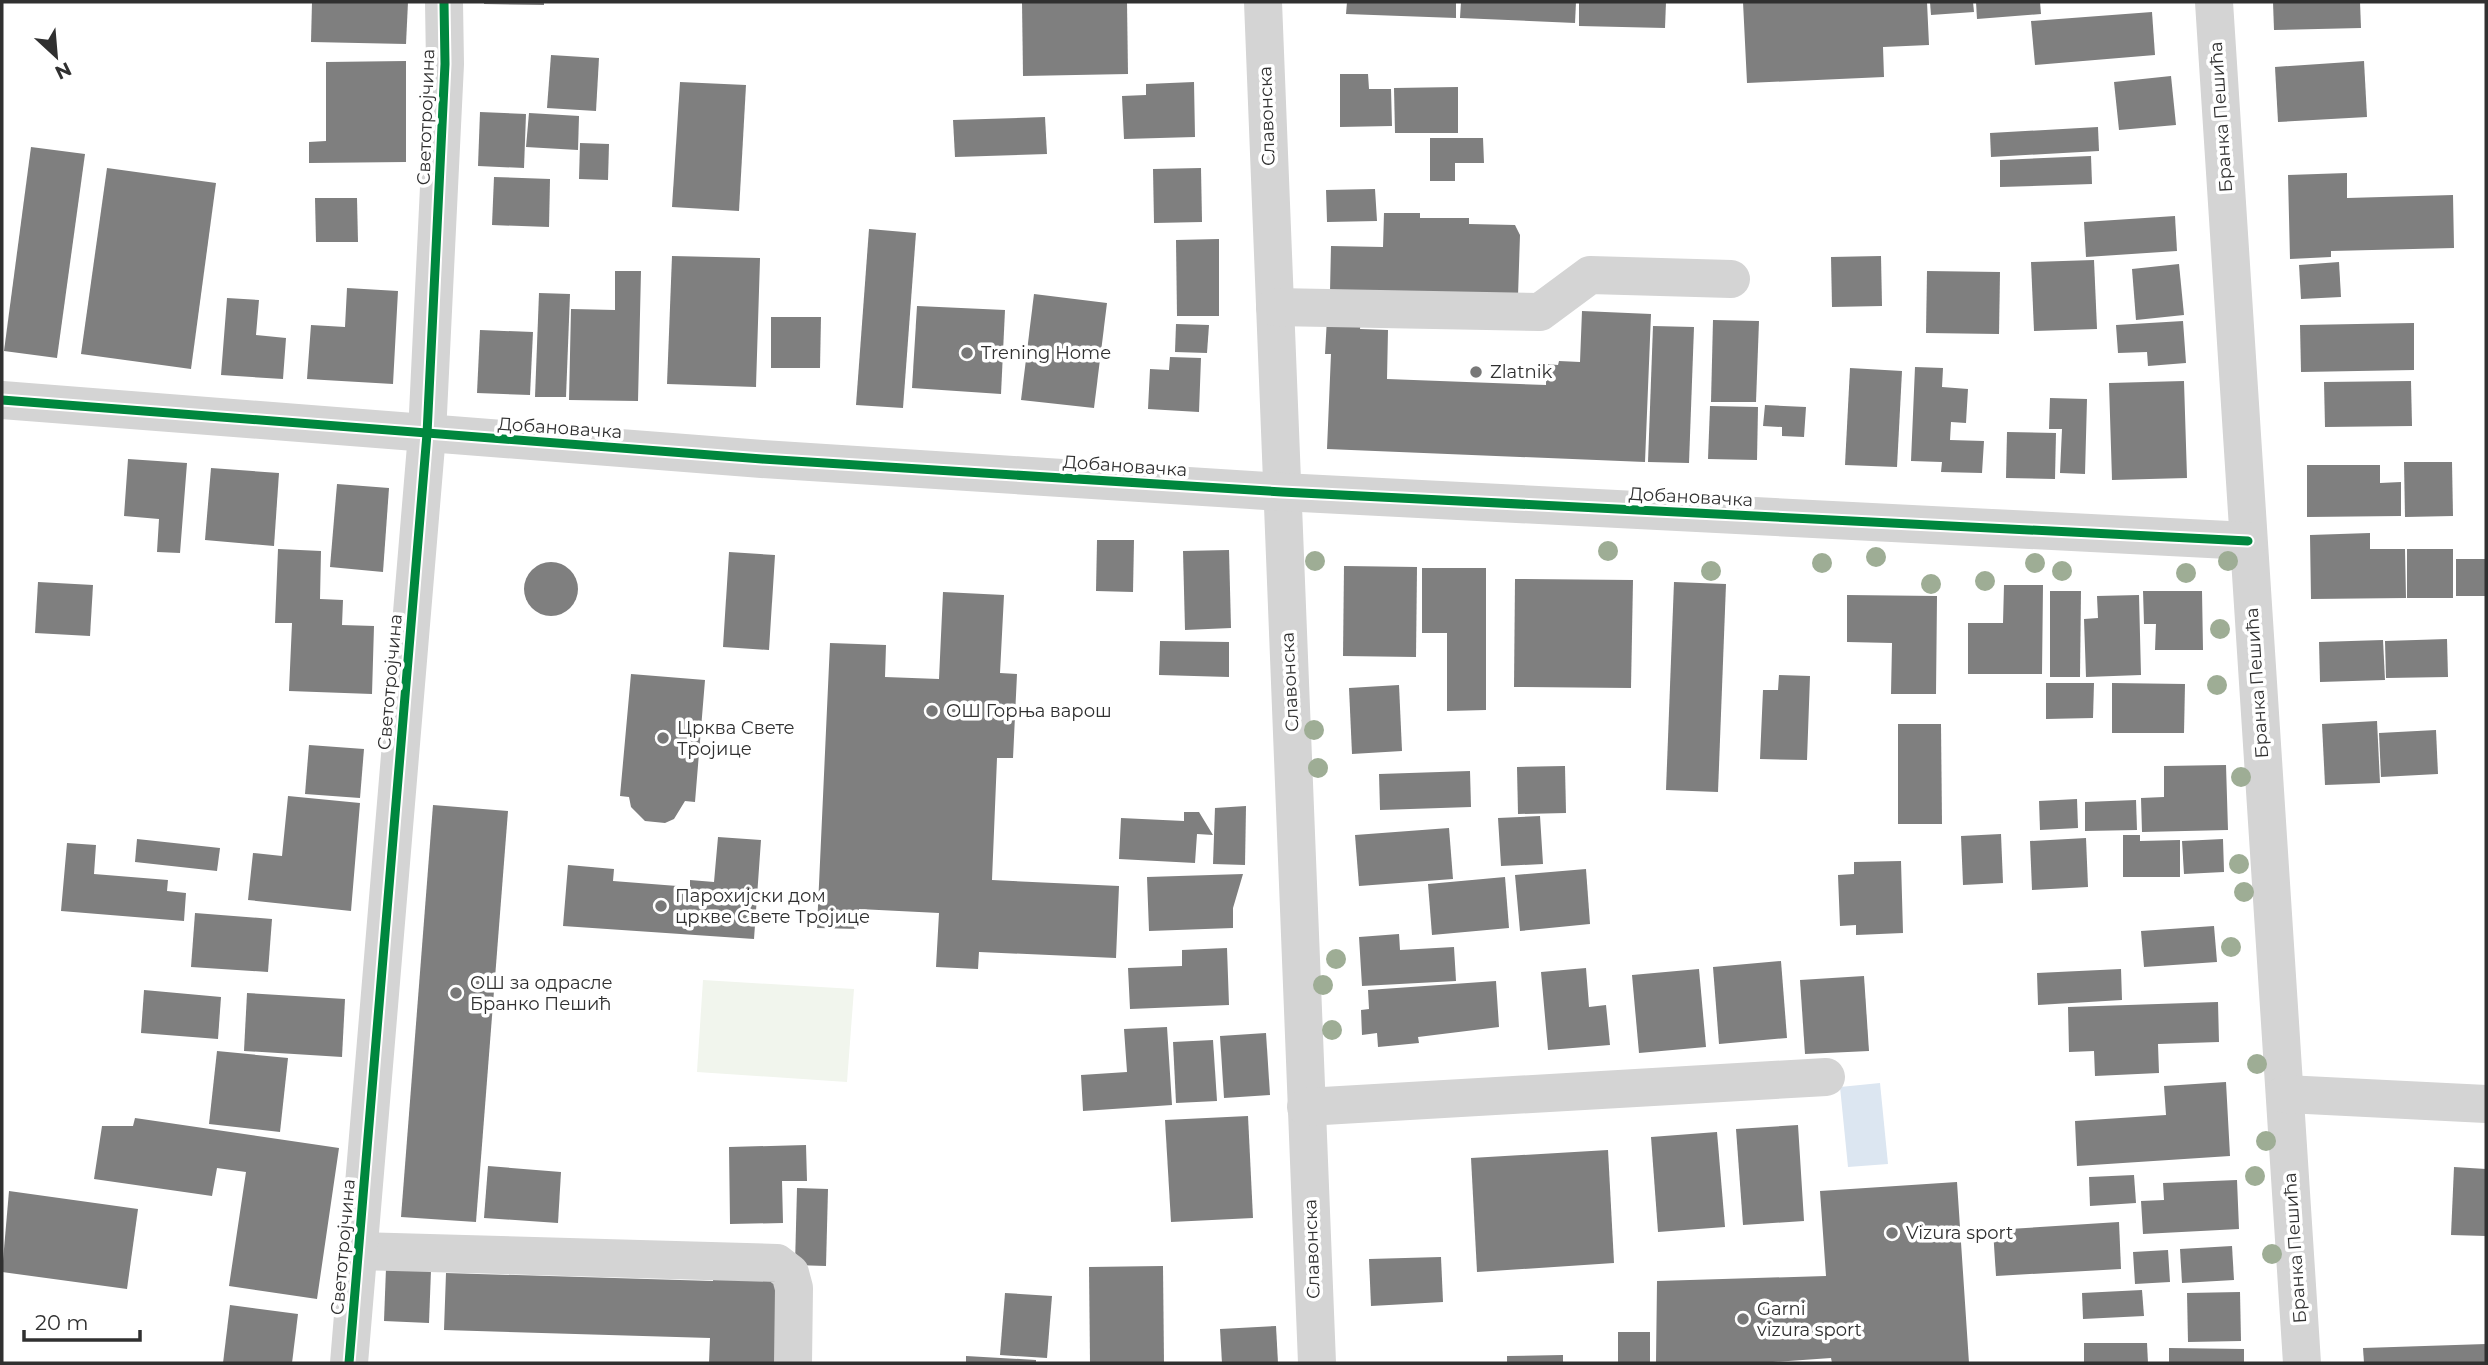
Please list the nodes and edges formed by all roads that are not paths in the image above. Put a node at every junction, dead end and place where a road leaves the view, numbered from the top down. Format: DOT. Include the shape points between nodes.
graph roads {
  1 [pos="444,2"];
  2 [pos="1262,2"];
  3 [pos="2214,2"];
  4 [pos="1731,279"];
  5 [pos="1275,307"];
  6 [pos="2,400"];
  7 [pos="427,434"];
  8 [pos="1282,492"];
  9 [pos="2248,541"];
  10 [pos="1826,1077"];
  11 [pos="2285,1094"];
  12 [pos="2486,1104"];
  13 [pos="1306,1107"];
  14 [pos="358,1251"];
  15 [pos="349,1363"];
  16 [pos="793,1363"];
  17 [pos="1317,1363"];
  18 [pos="2302,1363"];
  1 -- 7 [label="street, Светотројчина" via="445,78"];
  2 -- 5 [label="street, Славонска"];
  3 -- 9 [label="street, Бранка Пешића"];
  4 -- 5 [label="street" via="1590,275 1540,312"];
  5 -- 8 [label="street, Славонска"];
  6 -- 7 [label="street, Добановачка"];
  7 -- 8 [label="street, Добановачка"];
  7 -- 14 [label="street, Светотројчина"];
  8 -- 9 [label="street, Добановачка"];
  8 -- 13 [label="street, Славонска"];
  9 -- 11 [label="street, Бранка Пешића"];
  10 -- 13 [label="street"];
  11 -- 12 [label="street"];
  11 -- 18 [label="street, Бранка Пешића"];
  13 -- 17 [label="street, Славонска"];
  14 -- 15 [label="street, Светотројчина"];
  14 -- 16 [label="street" via="777,1263 790,1273 794,1288"];
}
